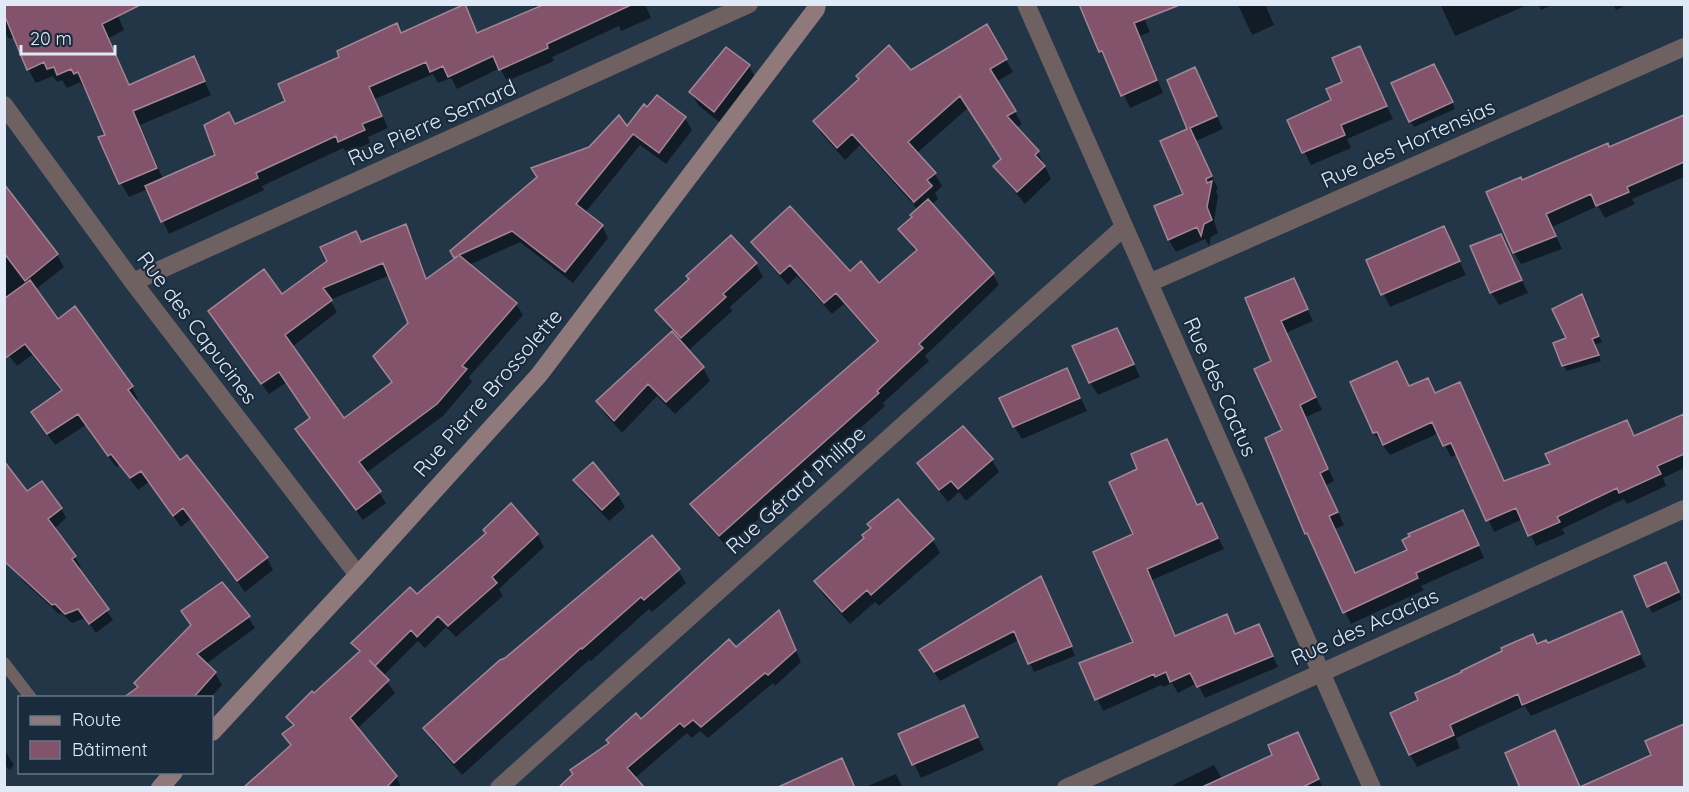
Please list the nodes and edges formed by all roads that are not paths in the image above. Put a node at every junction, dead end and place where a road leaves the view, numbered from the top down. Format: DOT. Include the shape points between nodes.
graph roads {
  1 [pos="749,4"];
  2 [pos="817,4"];
  3 [pos="1026,4"];
  4 [pos="1684,47"];
  5 [pos="4,105"];
  6 [pos="1124,228"];
  7 [pos="133,282"];
  8 [pos="1149,283"];
  9 [pos="1684,509"];
  10 [pos="358,575"];
  11 [pos="4,663"];
  12 [pos="1321,671"];
  13 [pos="29,696"];
  14 [pos="213,731"];
  15 [pos="171,774"];
  16 [pos="160,788"];
  17 [pos="499,788"];
  18 [pos="1066,788"];
  19 [pos="1372,788"];
  1 -- 7 [label="street, Rue Pierre Semard"];
  2 -- 10 [label="street, Rue Pierre Brossolette" via="539,375"];
  3 -- 6 [label="street, Rue des Cactus"];
  4 -- 8 [label="street, Rue des Hortensias"];
  5 -- 7 [label="street, Rue des Capucines"];
  6 -- 8 [label="street, Rue des Cactus"];
  6 -- 17 [label="street, Rue Gérard Philipe"];
  7 -- 10 [label="street, Rue des Capucines"];
  8 -- 12 [label="street, Rue des Cactus"];
  9 -- 12 [label="street, Rue des Acacias"];
  10 -- 14 [label="street, Rue Pierre Brossolette"];
  11 -- 13 [label="lane"];
  12 -- 18 [label="street, Rue des Acacias"];
  12 -- 19 [label="street, Rue des Cactus"];
  15 -- 16 [label="street"];
}
